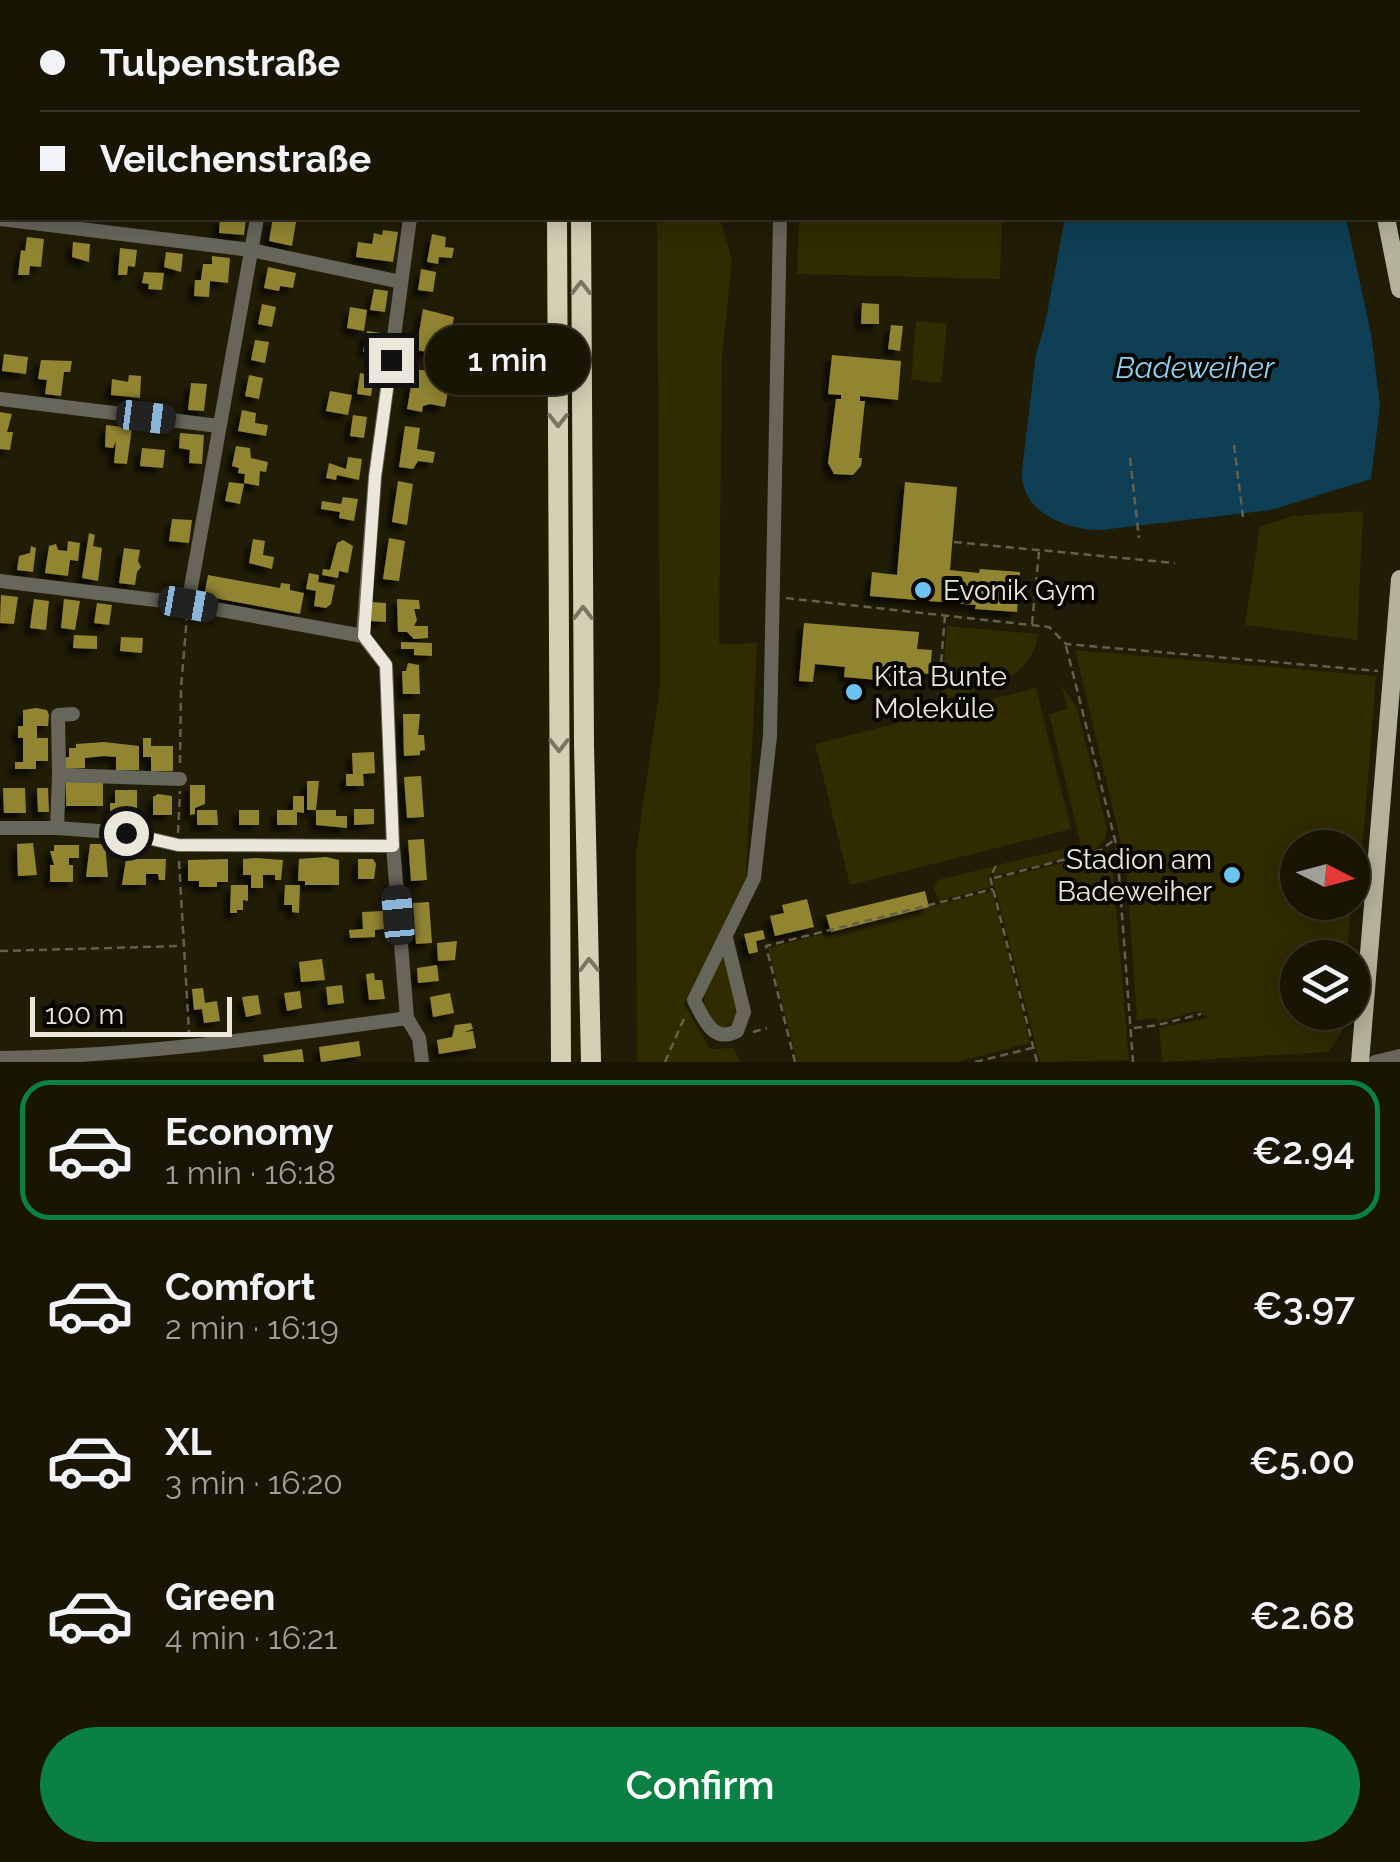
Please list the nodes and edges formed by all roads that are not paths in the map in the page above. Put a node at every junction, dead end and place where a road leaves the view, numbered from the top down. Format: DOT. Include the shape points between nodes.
graph roads {
  1 [pos="8,220"];
  2 [pos="257,220"];
  3 [pos="410,220"];
  4 [pos="557,220"];
  5 [pos="581,220"];
  6 [pos="780,220"];
  7 [pos="1386,220"];
  8 [pos="251,250"];
  9 [pos="401,282"];
  10 [pos="1400,289"];
  11 [pos="0,398"];
  12 [pos="219,426"];
  13 [pos="1400,579"];
  14 [pos="0,581"];
  15 [pos="188,604"];
  16 [pos="1399,612"];
  17 [pos="364,636"];
  18 [pos="74,714"];
  19 [pos="59,774"];
  20 [pos="180,779"];
  21 [pos="0,828"];
  22 [pos="57,828"];
  23 [pos="393,846"];
  24 [pos="726,938"];
  25 [pos="407,1018"];
  26 [pos="1400,1056"];
  27 [pos="0,1058"];
  28 [pos="422,1062"];
  29 [pos="561,1062"];
  30 [pos="591,1062"];
  31 [pos="1360,1062"];
  32 [pos="1375,1062"];
  1 -- 8 [label="street"];
  2 -- 8 [label="street"];
  3 -- 9 [label="street"];
  4 -- 29 [label="highway, one-way"];
  30 -- 5 [label="highway, one-way"];
  6 -- 24 [label="street" via="770,736 754,878"];
  7 -- 10 [label="main road"];
  8 -- 9 [label="street"];
  8 -- 12 [label="street"];
  9 -- 17 [label="street" via="375,477"];
  11 -- 12 [label="street"];
  12 -- 15 [label="street"];
  13 -- 16 [label="main road"];
  14 -- 15 [label="street"];
  15 -- 17 [label="street"];
  16 -- 31 [label="main road"];
  17 -- 23 [label="street" via="386,665"];
  18 -- 19 [label="street" via="58,714"];
  19 -- 20 [label="street"];
  19 -- 22 [label="street"];
  21 -- 22 [label="street"];
  22 -- 23 [label="street" via="178,845"];
  23 -- 25 [label="street"];
  24 -- 24 [label="street" via="744,1012 728,1036 706,1026 694,1000"];
  25 -- 27 [label="street" via="190,1048"];
  25 -- 28 [label="street"];
  26 -- 32 [label="street"];
}
